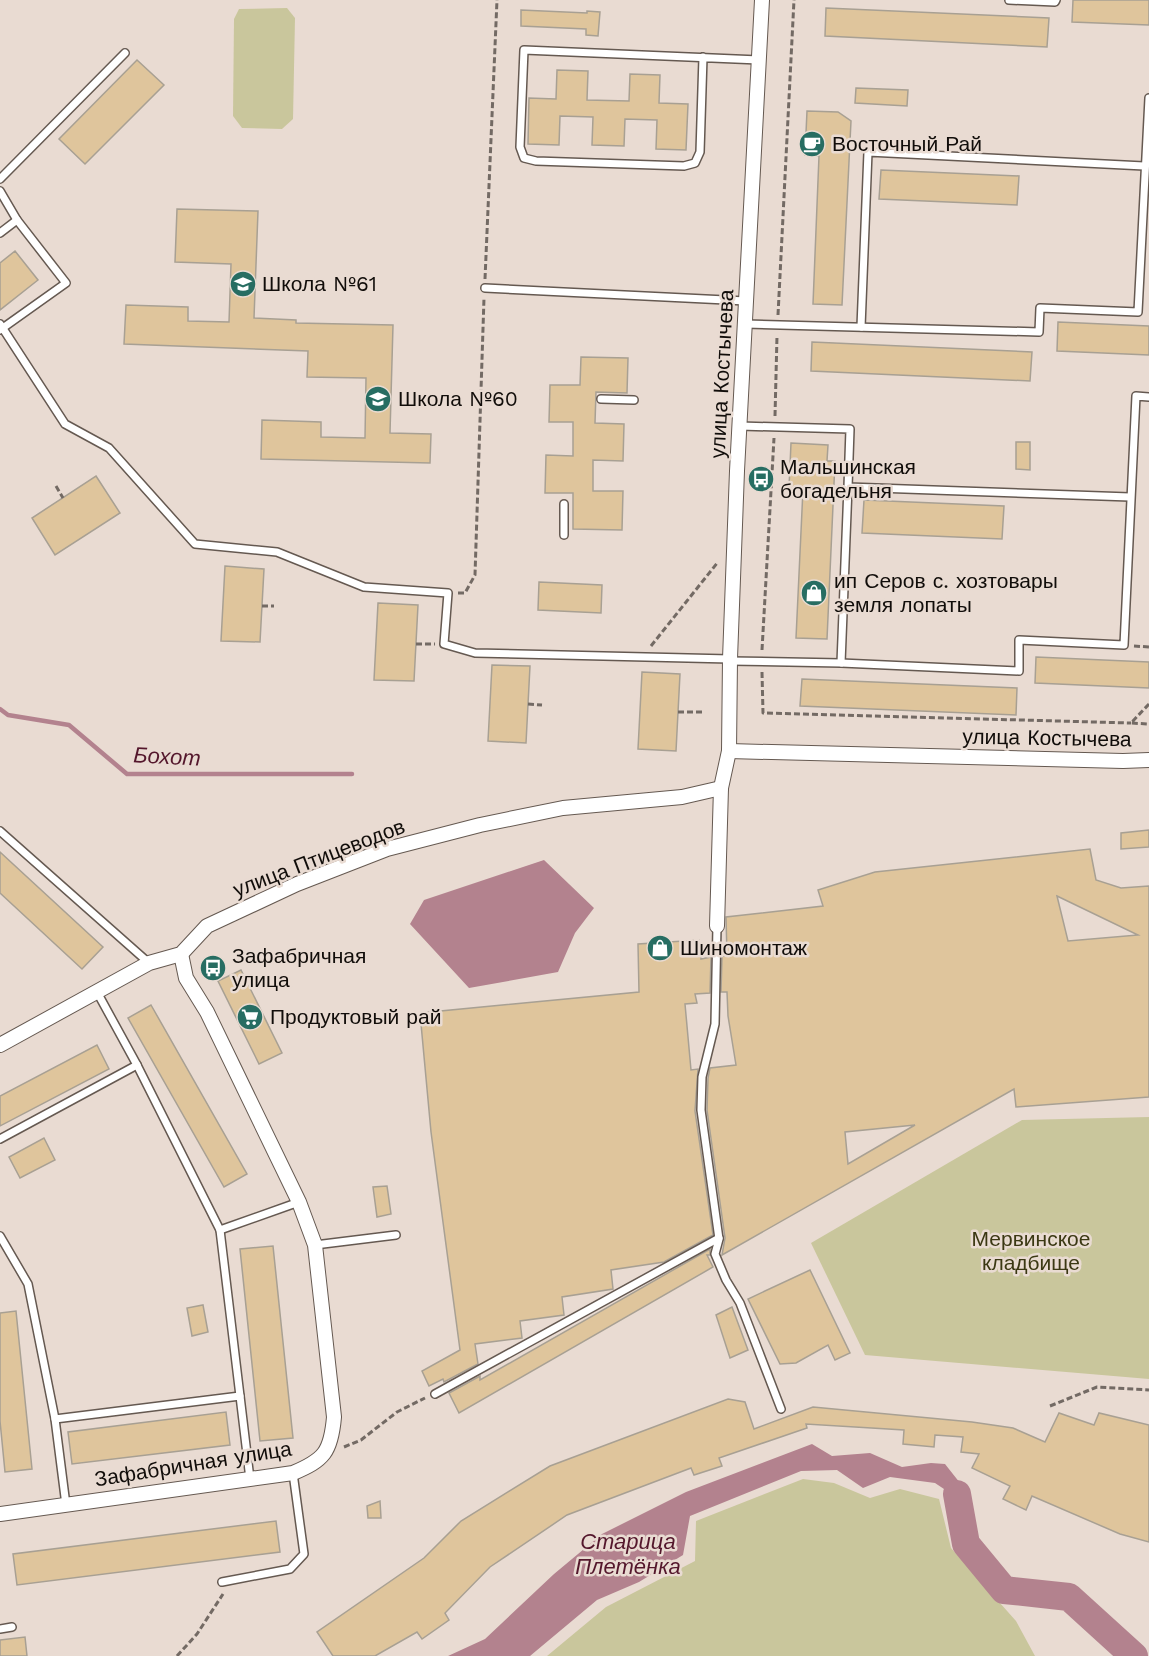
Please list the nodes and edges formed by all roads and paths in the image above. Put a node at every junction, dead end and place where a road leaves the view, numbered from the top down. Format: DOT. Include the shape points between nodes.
graph roads {
  1 [pos="497,0"];
  2 [pos="762,0"];
  3 [pos="794,0"];
  4 [pos="1009,0"];
  5 [pos="1056,0"];
  6 [pos="125,53"];
  7 [pos="703,57"];
  8 [pos="759,60"];
  9 [pos="1149,98"];
  10 [pos="1144,166"];
  11 [pos="0,179"];
  12 [pos="0,190"];
  13 [pos="17,220"];
  14 [pos="0,233"];
  15 [pos="485,288"];
  16 [pos="747,301"];
  17 [pos="746,324"];
  18 [pos="777,325"];
  19 [pos="1,327"];
  20 [pos="861,327"];
  21 [pos="1149,397"];
  22 [pos="601,399"];
  23 [pos="634,400"];
  24 [pos="740,426"];
  25 [pos="774,427"];
  26 [pos="56,486"];
  27 [pos="848,487"];
  28 [pos="1130,497"];
  29 [pos="63,498"];
  30 [pos="564,504"];
  31 [pos="564,535"];
  32 [pos="734,542"];
  33 [pos="448,593"];
  34 [pos="262,606"];
  35 [pos="274,606"];
  36 [pos="416,644"];
  37 [pos="444,644"];
  38 [pos="641,658"];
  39 [pos="730,660"];
  40 [pos="762,662"];
  41 [pos="841,663"];
  42 [pos="1149,704"];
  43 [pos="528,705"];
  44 [pos="542,705"];
  45 [pos="678,712"];
  46 [pos="702,712"];
  47 [pos="1131,723"];
  48 [pos="1149,724"];
  49 [pos="729,751"];
  50 [pos="1149,760"];
  51 [pos="721,788"];
  52 [pos="0,831"];
  53 [pos="717,926"];
  54 [pos="181,954"];
  55 [pos="148,963"];
  56 [pos="97,992"];
  57 [pos="0,1045"];
  58 [pos="137,1065"];
  59 [pos="0,1139"];
  60 [pos="299,1202"];
  61 [pos="220,1230"];
  62 [pos="396,1235"];
  63 [pos="0,1236"];
  64 [pos="719,1238"];
  65 [pos="315,1245"];
  66 [pos="1149,1390"];
  67 [pos="435,1394"];
  68 [pos="240,1396"];
  69 [pos="1050,1406"];
  70 [pos="781,1409"];
  71 [pos="55,1419"];
  72 [pos="322,1456"];
  73 [pos="293,1473"];
  74 [pos="250,1479"];
  75 [pos="66,1505"];
  76 [pos="0,1514"];
  77 [pos="233,1580"];
  78 [pos="222,1582"];
  79 [pos="12,1627"];
  80 [pos="0,1629"];
  81 [pos="177,1656"];
  1 -- 15 [label="path"];
  2 -- 8 [label="street, улица Костычева"];
  3 -- 18 [label="path"];
  4 -- 5 [label="lane"];
  6 -- 11 [label="lane"];
  7 -- 7 [label="lane" via="700,152 694,163 684,166 524,158 520,147 524,50"];
  7 -- 8 [label="lane"];
  8 -- 16 [label="street, улица Костычева"];
  9 -- 10 [label="lane"];
  10 -- 20 [label="lane" via="1138,312 1040,308 1039,332"];
  10 -- 20 [label="lane" via="868,152"];
  12 -- 13 [label="lane"];
  13 -- 14 [label="lane"];
  13 -- 19 [label="lane" via="66,283"];
  15 -- 16 [label="lane"];
  15 -- 33 [label="path" via="475,575 465,593"];
  16 -- 17 [label="street, улица Костычева"];
  17 -- 18 [label="lane"];
  17 -- 24 [label="street, улица Костычева"];
  18 -- 20 [label="lane"];
  18 -- 25 [label="path"];
  19 -- 33 [label="lane" via="65,424 109,448 195,544 277,552 364,587"];
  21 -- 28 [label="lane" via="1136,396"];
  22 -- 23 [label="lane"];
  24 -- 25 [label="lane"];
  24 -- 32 [label="street, улица Костычева"];
  25 -- 27 [label="lane" via="850,429"];
  25 -- 40 [label="path"];
  26 -- 29 [label="path"];
  27 -- 28 [label="lane"];
  27 -- 41 [label="lane"];
  28 -- 41 [label="lane" via="1124,645 1019,640 1018,670"];
  30 -- 31 [label="lane"];
  32 -- 38 [label="path"];
  32 -- 39 [label="street, улица Костычева"];
  33 -- 37 [label="lane"];
  34 -- 35 [label="path"];
  36 -- 37 [label="path"];
  37 -- 38 [label="lane" via="475,653"];
  38 -- 39 [label="lane"];
  39 -- 40 [label="lane"];
  39 -- 49 [label="street, улица Костычева"];
  40 -- 41 [label="lane"];
  40 -- 47 [label="path" via="763,713"];
  42 -- 47 [label="path"];
  43 -- 44 [label="path"];
  45 -- 46 [label="path"];
  47 -- 48 [label="path"];
  49 -- 50 [label="street, улица Костычева"];
  49 -- 51 [label="street, улица Костычева"];
  51 -- 53 [label="street, улица Костычева"];
  51 -- 54 [label="street, улица Птицеводов" via="682,797 563,808 387,849 297,884 207,926"];
  52 -- 55 [label="lane"];
  53 -- 64 [label="lane" via="715,1024 702,1077 702,1110"];
  54 -- 55 [label="street"];
  54 -- 60 [label="street, Зафабричная улица" via="186,978 207,1012"];
  55 -- 56 [label="street"];
  56 -- 57 [label="street"];
  56 -- 58 [label="lane"];
  58 -- 59 [label="lane"];
  58 -- 61 [label="lane"];
  60 -- 61 [label="lane"];
  60 -- 65 [label="street, Зафабричная улица"];
  61 -- 68 [label="lane"];
  62 -- 65 [label="lane"];
  63 -- 71 [label="lane" via="28,1284"];
  64 -- 67 [label="lane"];
  64 -- 70 [label="lane" via="715,1254 740,1304"];
  65 -- 72 [label="street, Зафабричная улица" via="334,1417 333,1436"];
  66 -- 69 [label="path" via="1097,1387"];
  67 -- 72 [label="path" via="397,1412 361,1440"];
  68 -- 71 [label="lane"];
  68 -- 74 [label="lane"];
  71 -- 75 [label="lane"];
  72 -- 73 [label="street, Зафабричная улица"];
  73 -- 74 [label="street, Зафабричная улица"];
  73 -- 77 [label="lane" via="304,1554 290,1569"];
  74 -- 75 [label="street, Зафабричная улица"];
  75 -- 76 [label="street, Зафабричная улица"];
  77 -- 78 [label="lane"];
  77 -- 81 [label="path" via="197,1634"];
  79 -- 80 [label="lane"];
}
